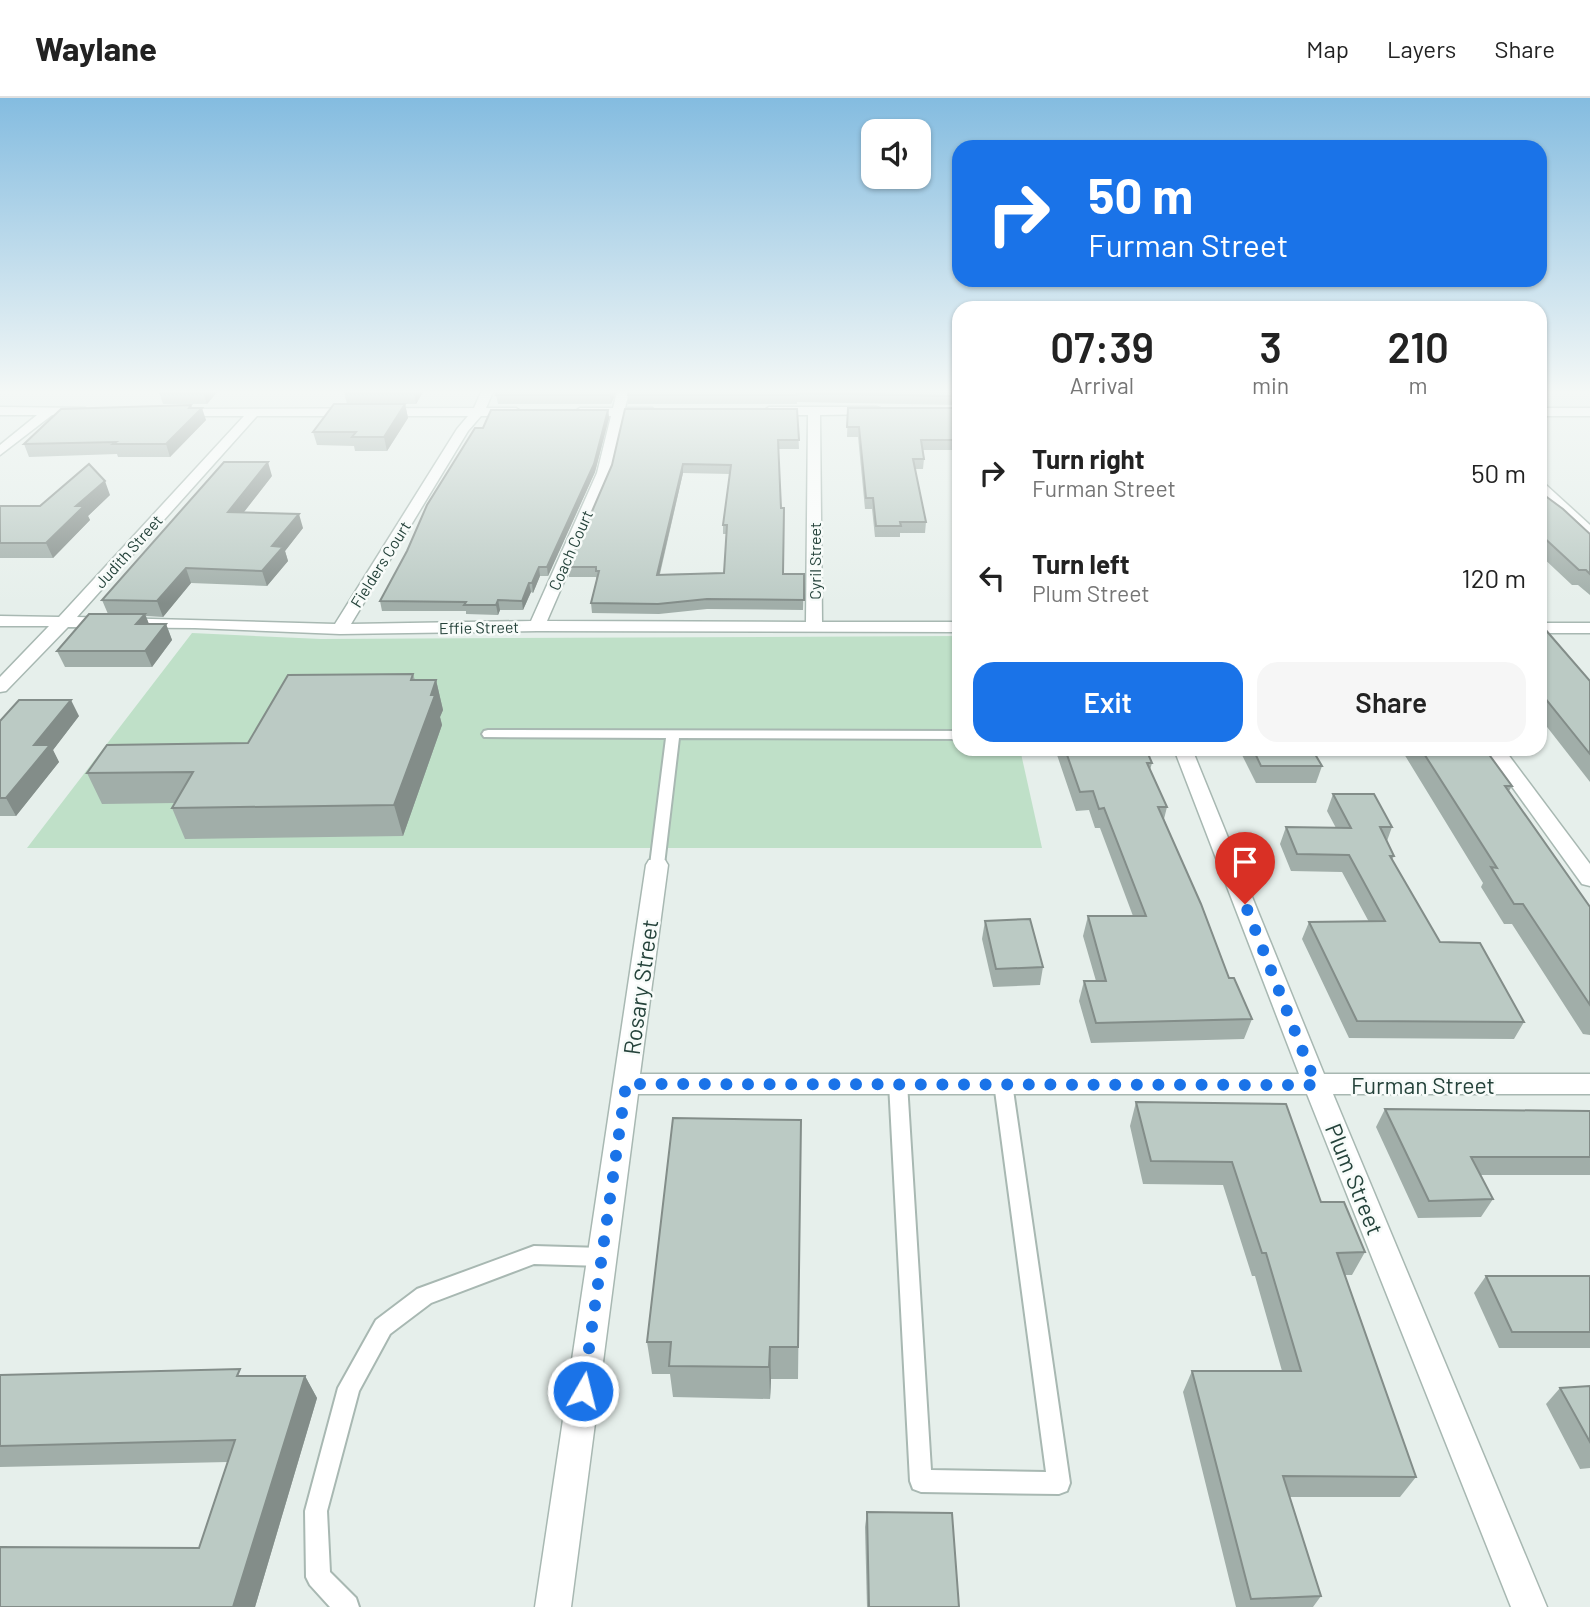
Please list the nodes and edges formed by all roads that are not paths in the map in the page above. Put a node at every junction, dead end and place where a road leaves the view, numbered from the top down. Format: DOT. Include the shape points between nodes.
graph roads {
  1 [pos="208,462"];
  2 [pos="442,462"];
  3 [pos="607,462"];
  4 [pos="814,462"];
  5 [pos="1547,493"];
  6 [pos="1590,533"];
  7 [pos="0,621"];
  8 [pos="64,622"];
  9 [pos="537,626"];
  10 [pos="814,626"];
  11 [pos="952,627"];
  12 [pos="1547,628"];
  13 [pos="1590,628"];
  14 [pos="340,629"];
  15 [pos="0,687"];
  16 [pos="488,734"];
  17 [pos="673,734"];
  18 [pos="952,735"];
  19 [pos="1186,756"];
  20 [pos="1499,756"];
  21 [pos="657,865"];
  22 [pos="1590,879"];
  23 [pos="898,1083"];
  24 [pos="1003,1083"];
  25 [pos="626,1084"];
  26 [pos="1590,1084"];
  27 [pos="1316,1085"];
  28 [pos="602,1257"];
  29 [pos="347,1607"];
  30 [pos="553,1607"];
  31 [pos="1529,1607"];
  1 -- 8 [label="street, Judith Street"];
  2 -- 14 [label="street, Fielders Court"];
  3 -- 9 [label="street, Coach Court"];
  4 -- 10 [label="street, Cyril Street"];
  5 -- 6 [label="street"];
  7 -- 8 [label="street, Effie Street"];
  8 -- 14 [label="street, Effie Street"];
  8 -- 15 [label="street, Judith Street"];
  9 -- 10 [label="street, Effie Street"];
  9 -- 14 [label="street, Effie Street"];
  10 -- 11 [label="street, Effie Street"];
  12 -- 13 [label="street"];
  16 -- 17 [label="lane"];
  17 -- 18 [label="lane"];
  17 -- 21 [label="lane"];
  19 -- 27 [label="street, Plum Street"];
  20 -- 22 [label="street"];
  21 -- 25 [label="street, Rosary Street"];
  23 -- 24 [label="street, Furman Street"];
  23 -- 24 [label="lane" via="921,1481 1059,1483"];
  23 -- 25 [label="street, Furman Street"];
  24 -- 27 [label="street, Furman Street"];
  25 -- 28 [label="street, Rosary Street"];
  26 -- 27 [label="street, Furman Street"];
  27 -- 31 [label="street, Plum Street"];
  28 -- 29 [label="lane" via="534,1255 424,1296 383,1327 349,1388 316,1510 318,1577"];
  28 -- 30 [label="street, Rosary Street"];
}
